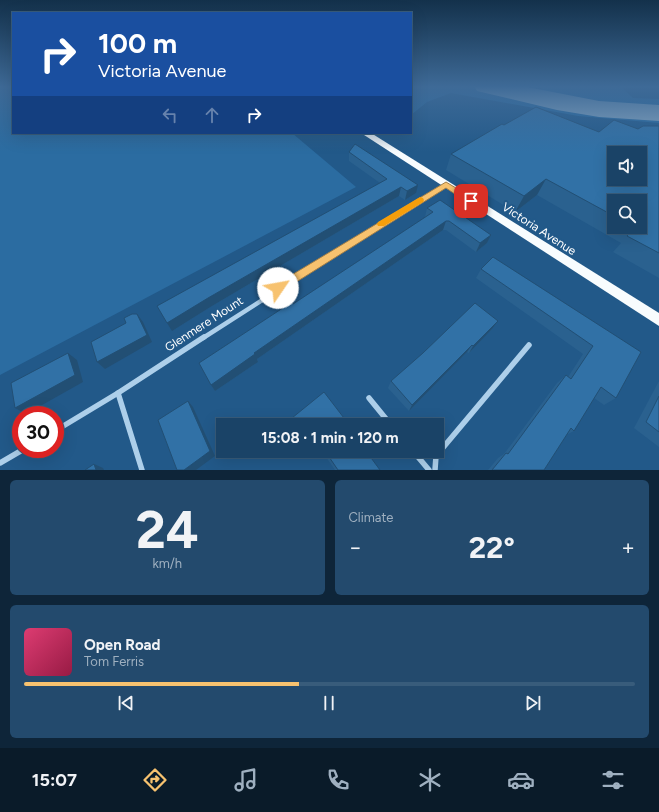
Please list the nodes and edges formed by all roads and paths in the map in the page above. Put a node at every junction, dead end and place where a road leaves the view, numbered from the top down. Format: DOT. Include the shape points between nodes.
graph roads {
  1 [pos="367,134"];
  2 [pos="446,184"];
  3 [pos="659,320"];
  4 [pos="529,345"];
  5 [pos="118,393"];
  6 [pos="369,398"];
  7 [pos="385,418"];
  8 [pos="64,426"];
  9 [pos="12,456"];
  10 [pos="419,458"];
  11 [pos="0,464"];
  12 [pos="142,470"];
  13 [pos="429,470"];
  14 [pos="435,470"];
  1 -- 2 [label="highway, Victoria Avenue"];
  2 -- 3 [label="highway, Victoria Avenue"];
  2 -- 5 [label="street, Glenmere Mount" via="319,262"];
  4 -- 14 [label="street" via="436,456"];
  5 -- 8 [label="street, Glenmere Mount"];
  5 -- 12 [label="street"];
  6 -- 7 [label="street"];
  9 -- 11 [label="street"];
  10 -- 13 [label="street"];
}
